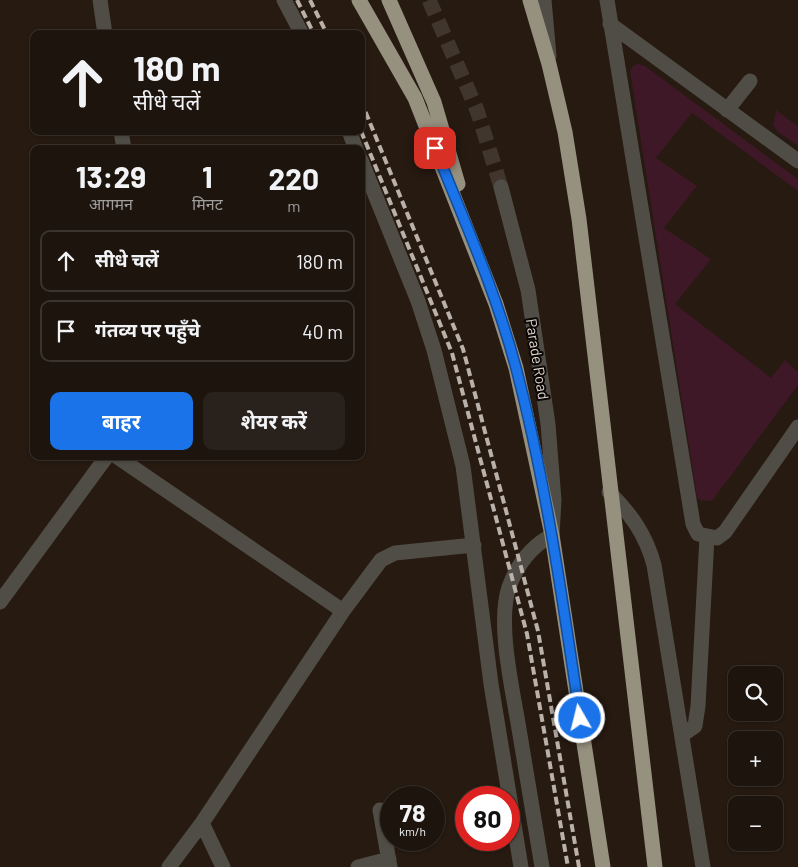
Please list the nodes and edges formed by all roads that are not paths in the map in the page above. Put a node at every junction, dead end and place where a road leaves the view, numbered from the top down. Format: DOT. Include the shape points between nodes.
graph roads {
  1 [pos="100,0"];
  2 [pos="284,0"];
  3 [pos="359,0"];
  4 [pos="388,0"];
  5 [pos="530,0"];
  6 [pos="544,0"];
  7 [pos="607,0"];
  8 [pos="610,24"];
  9 [pos="104,30"];
  10 [pos="300,30"];
  11 [pos="549,64"];
  12 [pos="750,81"];
  13 [pos="727,110"];
  14 [pos="798,161"];
  15 [pos="365,170"];
  16 [pos="501,187"];
  17 [pos="465,222"];
  18 [pos="798,427"];
  19 [pos="104,460"];
  20 [pos="122,460"];
  21 [pos="609,492"];
  22 [pos="552,535"];
  23 [pos="706,537"];
  24 [pos="474,545"];
  25 [pos="0,602"];
  26 [pos="343,611"];
  27 [pos="682,735"];
  28 [pos="202,823"];
  29 [pos="389,863"];
  30 [pos="169,867"];
  31 [pos="223,867"];
  32 [pos="358,867"];
  33 [pos="521,867"];
  34 [pos="542,867"];
  35 [pos="603,867"];
  36 [pos="655,867"];
  37 [pos="703,867"];
  1 -- 9 [label="street"];
  2 -- 10 [label="street"];
  3 -- 17 [label="highway" via="415,98"];
  4 -- 17 [label="highway" via="434,102 453,162"];
  5 -- 11 [label="highway"];
  6 -- 11 [label="street"];
  7 -- 8 [label="street"];
  8 -- 13 [label="street"];
  8 -- 23 [label="street" via="693,524 698,534"];
  11 -- 21 [label="highway" via="565,132 579,219"];
  12 -- 13 [label="street"];
  13 -- 14 [label="street"];
  15 -- 24 [label="street" via="418,301 434,350 463,466"];
  16 -- 22 [label="street, Parade Road" via="528,290 548,424 554,500"];
  17 -- 22 [label="highway" via="516,368"];
  18 -- 23 [label="street" via="725,532 717,538"];
  19 -- 25 [label="street"];
  20 -- 26 [label="street"];
  21 -- 27 [label="street" via="639,527 649,546"];
  21 -- 36 [label="highway"];
  22 -- 34 [label="street" via="538,543 524,559 509,587 506,616 509,668"];
  22 -- 35 [label="highway"];
  23 -- 27 [label="street" via="698,706 694,726"];
  24 -- 26 [label="street" via="385,556"];
  24 -- 33 [label="street" via="491,684"];
  26 -- 28 [label="street"];
  27 -- 37 [label="street"];
  28 -- 30 [label="street"];
  28 -- 31 [label="street"];
  29 -- 32 [label="street"];
}
